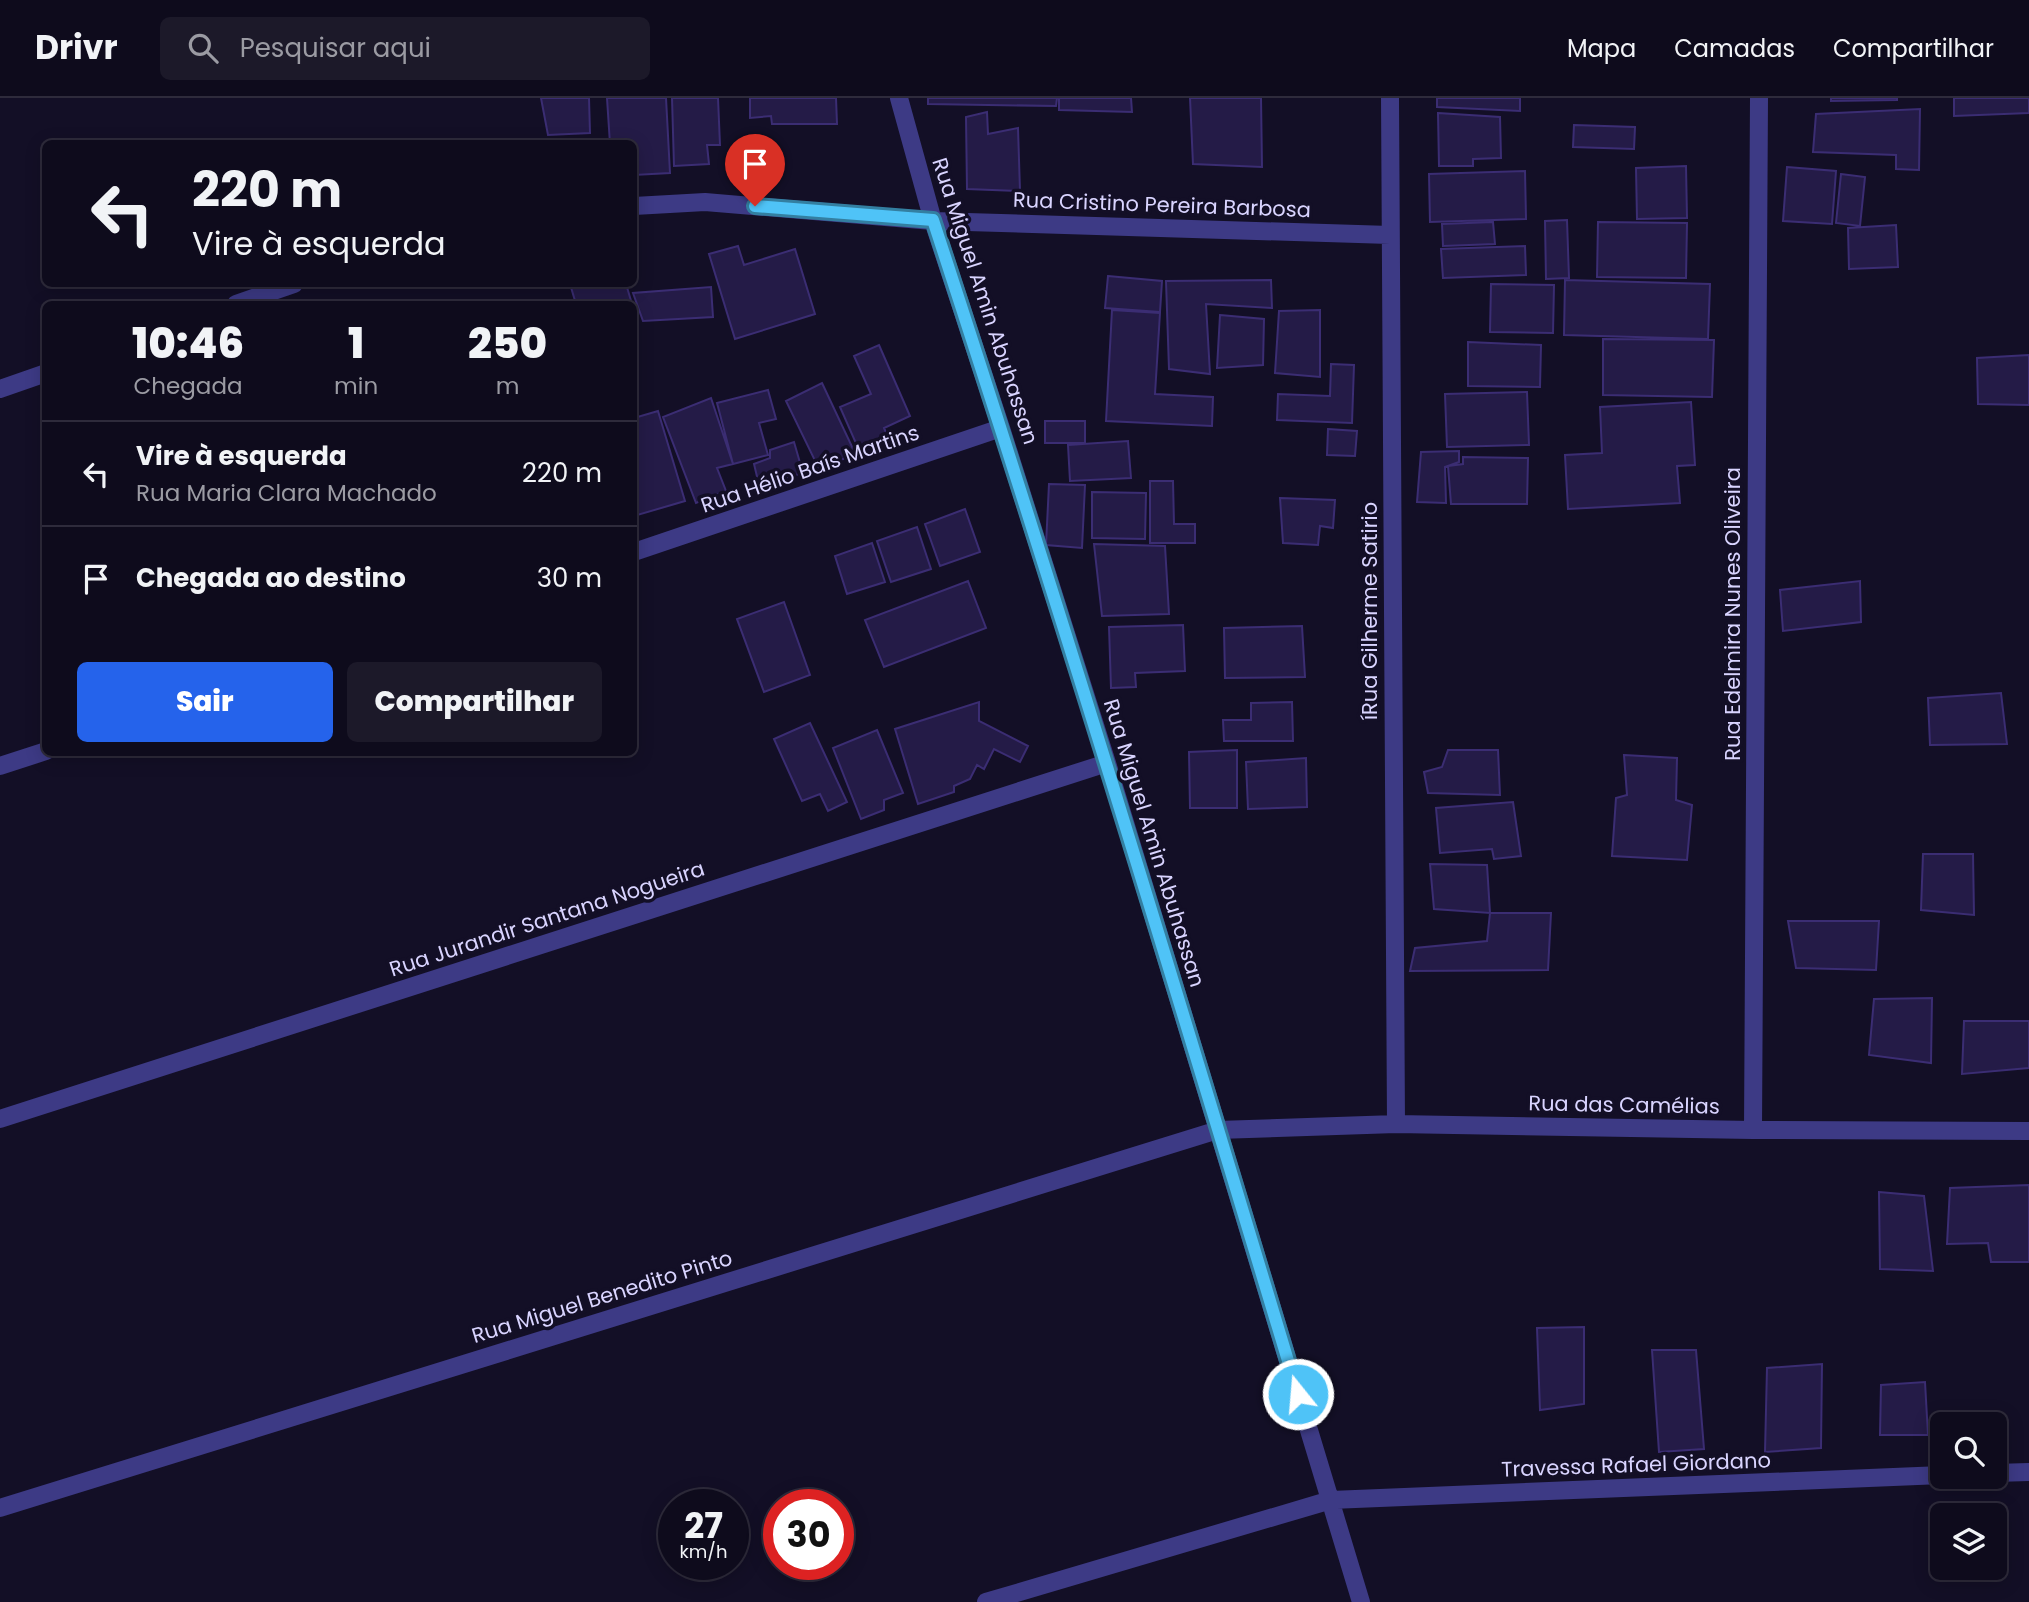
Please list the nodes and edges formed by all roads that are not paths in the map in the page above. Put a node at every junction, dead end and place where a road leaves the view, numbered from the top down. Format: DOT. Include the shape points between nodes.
graph roads {
  1 [pos="899,98"];
  2 [pos="1390,98"];
  3 [pos="1759,98"];
  4 [pos="637,206"];
  5 [pos="933,220"];
  6 [pos="1390,235"];
  7 [pos="286,287"];
  8 [pos="245,301"];
  9 [pos="42,374"];
  10 [pos="0,389"];
  11 [pos="1001,428"];
  12 [pos="637,551"];
  13 [pos="42,752"];
  14 [pos="1107,763"];
  15 [pos="0,766"];
  16 [pos="0,1119"];
  17 [pos="1396,1124"];
  18 [pos="1218,1130"];
  19 [pos="1753,1130"];
  20 [pos="2029,1131"];
  21 [pos="2029,1472"];
  22 [pos="2007,1473"];
  23 [pos="1930,1475"];
  24 [pos="1331,1500"];
  25 [pos="0,1508"];
  26 [pos="986,1602"];
  27 [pos="1361,1602"];
  1 -- 5 [label="street, Rua Miguel Amin Abuhassan"];
  2 -- 6 [label="street, íRua Gilherme Satirio"];
  3 -- 19 [label="street, Rua Edelmira Nunes Oliveira"];
  4 -- 5 [label="street, Rua Cristino Pereira Barbosa" via="705,202"];
  5 -- 6 [label="street, Rua Cristino Pereira Barbosa"];
  5 -- 11 [label="street, Rua Miguel Amin Abuhassan"];
  6 -- 17 [label="street, íRua Gilherme Satirio"];
  7 -- 8 [label="street"];
  9 -- 10 [label="street"];
  11 -- 12 [label="street, Rua Hélio Baís Martins"];
  11 -- 14 [label="street, Rua Miguel Amin Abuhassan"];
  13 -- 15 [label="street"];
  14 -- 16 [label="street, Rua Jurandir Santana Nogueira"];
  14 -- 18 [label="street, Rua Miguel Amin Abuhassan"];
  17 -- 18 [label="street, Rua das Camélias"];
  17 -- 19 [label="street, Rua das Camélias"];
  18 -- 24 [label="street, Rua Miguel Amin Abuhassan"];
  18 -- 25 [label="street, Rua Miguel Benedito Pinto"];
  19 -- 20 [label="street, Rua das Camélias"];
  21 -- 22 [label="street"];
  23 -- 24 [label="street, Travessa Rafael Giordano"];
  24 -- 26 [label="street, Travessa Rafael Giordano"];
  24 -- 27 [label="street, Rua Miguel Amin Abuhassan"];
}
